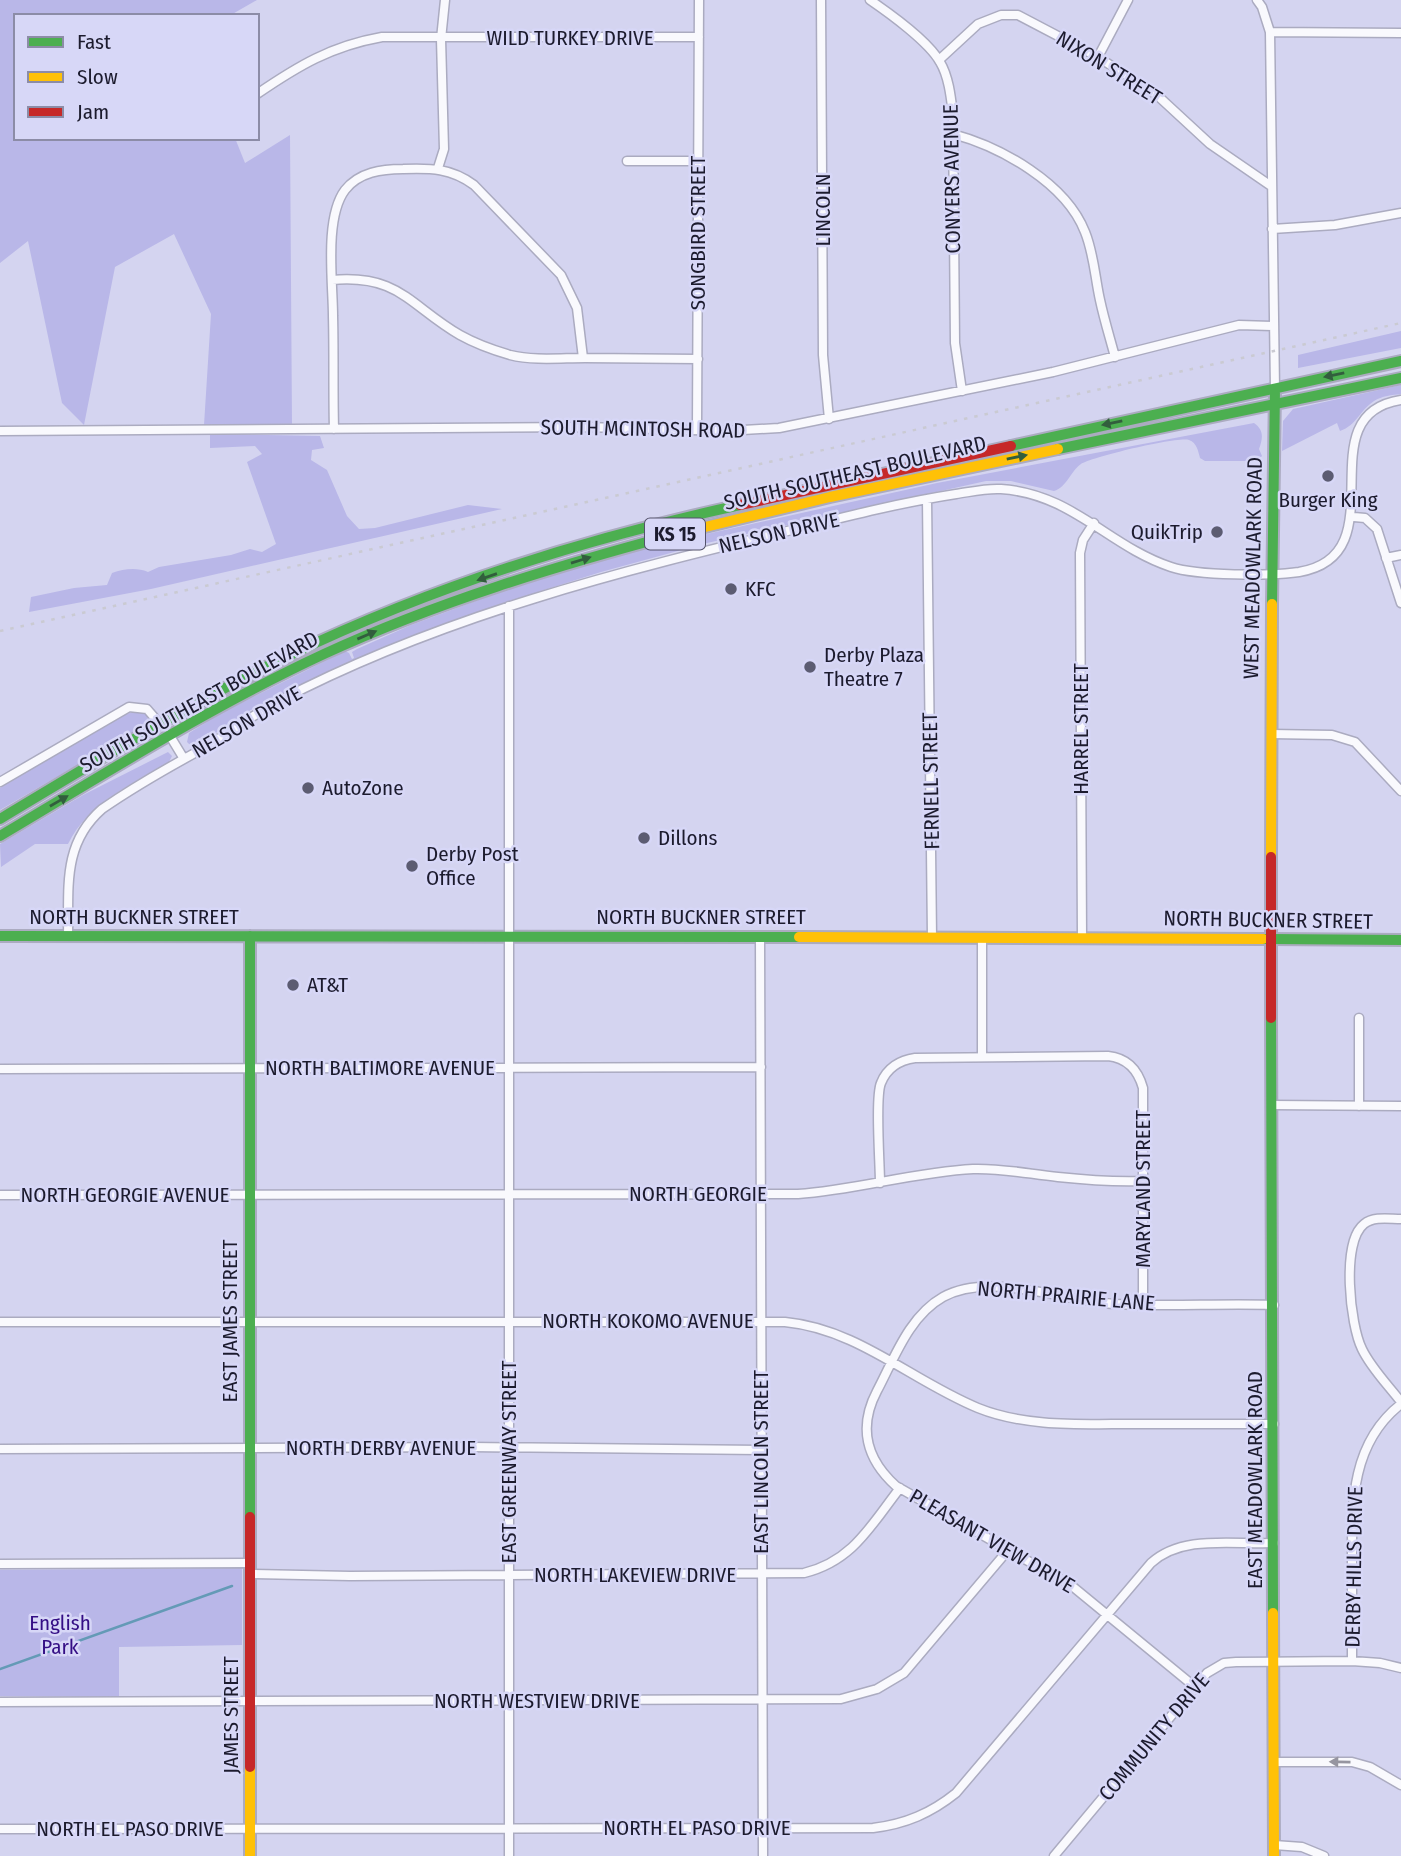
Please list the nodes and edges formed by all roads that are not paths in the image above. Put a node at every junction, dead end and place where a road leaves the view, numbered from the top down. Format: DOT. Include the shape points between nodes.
graph roads {
  1 [pos="444,0"];
  2 [pos="699,0"];
  3 [pos="821,0"];
  4 [pos="870,0"];
  5 [pos="1128,0"];
  6 [pos="1257,0"];
  7 [pos="1270,32"];
  8 [pos="1401,33"];
  9 [pos="699,37"];
  10 [pos="441,39"];
  11 [pos="1098,57"];
  12 [pos="939,60"];
  13 [pos="259,93"];
  14 [pos="953,134"];
  15 [pos="627,161"];
  16 [pos="699,162"];
  17 [pos="438,168"];
  18 [pos="1271,186"];
  19 [pos="1401,213"];
  20 [pos="1272,229"];
  21 [pos="332,280"];
  22 [pos="1274,326"];
  23 [pos="1115,357"];
  24 [pos="583,358"];
  25 [pos="698,359"];
  26 [pos="1401,361"];
  27 [pos="1401,378"];
  28 [pos="1275,389"];
  29 [pos="961,391"];
  30 [pos="1401,400"];
  31 [pos="1275,405"];
  32 [pos="829,419"];
  33 [pos="334,429"];
  34 [pos="697,429"];
  35 [pos="0,431"];
  36 [pos="927,499"];
  37 [pos="1354,517"];
  38 [pos="1094,523"];
  39 [pos="1401,555"];
  40 [pos="1386,558"];
  41 [pos="1272,573"];
  42 [pos="1401,603"];
  43 [pos="509,606"];
  44 [pos="209,697"];
  45 [pos="160,724"];
  46 [pos="1271,734"];
  47 [pos="170,736"];
  48 [pos="184,758"];
  49 [pos="118,767"];
  50 [pos="0,782"];
  51 [pos="1401,791"];
  52 [pos="0,819"];
  53 [pos="0,836"];
  54 [pos="0,936"];
  55 [pos="68,936"];
  56 [pos="250,936"];
  57 [pos="509,936"];
  58 [pos="760,937"];
  59 [pos="932,937"];
  60 [pos="982,937"];
  61 [pos="1082,937"];
  62 [pos="1271,939"];
  63 [pos="1401,940"];
  64 [pos="1359,1018"];
  65 [pos="982,1057"];
  66 [pos="761,1067"];
  67 [pos="250,1068"];
  68 [pos="509,1068"];
  69 [pos="0,1069"];
  70 [pos="1272,1105"];
  71 [pos="1359,1106"];
  72 [pos="1401,1106"];
  73 [pos="1143,1181"];
  74 [pos="880,1184"];
  75 [pos="509,1194"];
  76 [pos="761,1194"];
  77 [pos="0,1195"];
  78 [pos="250,1195"];
  79 [pos="1401,1219"];
  80 [pos="1143,1305"];
  81 [pos="1274,1305"];
  82 [pos="250,1321"];
  83 [pos="509,1321"];
  84 [pos="0,1322"];
  85 [pos="761,1322"];
  86 [pos="893,1362"];
  87 [pos="1401,1403"];
  88 [pos="1274,1424"];
  89 [pos="250,1448"];
  90 [pos="509,1448"];
  91 [pos="0,1449"];
  92 [pos="761,1450"];
  93 [pos="900,1488"];
  94 [pos="1274,1542"];
  95 [pos="1009,1549"];
  96 [pos="0,1564"];
  97 [pos="250,1569"];
  98 [pos="509,1575"];
  99 [pos="762,1575"];
  100 [pos="1107,1614"];
  101 [pos="1274,1661"];
  102 [pos="1352,1661"];
  103 [pos="1401,1668"];
  104 [pos="1195,1687"];
  105 [pos="250,1701"];
  106 [pos="509,1701"];
  107 [pos="762,1701"];
  108 [pos="0,1702"];
  109 [pos="1274,1762"];
  110 [pos="1401,1785"];
  111 [pos="509,1828"];
  112 [pos="763,1828"];
  113 [pos="0,1829"];
  114 [pos="250,1829"];
  115 [pos="1274,1851"];
  116 [pos="250,1856"];
  117 [pos="509,1856"];
  118 [pos="763,1856"];
  119 [pos="1054,1856"];
  120 [pos="1324,1856"];
  1 -- 10 [label="street"];
  2 -- 9 [label="street, SONGBIRD STREET"];
  3 -- 32 [label="street, LINCOLN" via="823,355"];
  4 -- 12 [label="street, CONYERS AVENUE"];
  5 -- 11 [label="street"];
  6 -- 7 [label="street"];
  7 -- 8 [label="street"];
  7 -- 18 [label="street, WEST MEADOWLARK ROAD"];
  9 -- 10 [label="street, WILD TURKEY DRIVE"];
  9 -- 16 [label="street, SONGBIRD STREET"];
  10 -- 13 [label="street, WILD TURKEY DRIVE" via="382,37 341,47 303,63"];
  10 -- 17 [label="street" via="444,149"];
  11 -- 12 [label="street, NIXON STREET" via="1010,14 978,24"];
  11 -- 18 [label="street, NIXON STREET" via="1158,96 1210,144"];
  12 -- 14 [label="street, CONYERS AVENUE" via="950,96"];
  14 -- 23 [label="street" via="1007,154 1068,202 1090,247"];
  14 -- 29 [label="street, CONYERS AVENUE" via="955,342"];
  15 -- 16 [label="street"];
  16 -- 25 [label="street, SONGBIRD STREET"];
  17 -- 21 [label="street" via="382,169 346,189 336,209"];
  17 -- 24 [label="street" via="474,185 561,275 577,309"];
  18 -- 20 [label="street, WEST MEADOWLARK ROAD"];
  19 -- 20 [label="street" via="1335,225"];
  20 -- 22 [label="street, WEST MEADOWLARK ROAD"];
  21 -- 24 [label="street" via="356,278 385,285 489,349 514,356"];
  21 -- 33 [label="street"];
  22 -- 23 [label="street, SOUTH MCINTOSH ROAD" via="1240,325"];
  22 -- 28 [label="street, WEST MEADOWLARK ROAD"];
  23 -- 29 [label="street, SOUTH MCINTOSH ROAD"];
  24 -- 25 [label="street"];
  25 -- 34 [label="street, SONGBIRD STREET"];
  26 -- 28 [label="main road, SOUTH SOUTHEAST BOULEVARD / KS 15, one-way"];
  27 -- 31 [label="main road, SOUTH SOUTHEAST BOULEVARD / KS 15"];
  28 -- 31 [label="main road, WEST MEADOWLARK ROAD"];
  28 -- 44 [label="main road, SOUTH SOUTHEAST BOULEVARD / KS 15, one-way" via="726,508 599,542 484,578 362,624"];
  29 -- 32 [label="street, SOUTH MCINTOSH ROAD"];
  30 -- 37 [label="street, NELSON DRIVE" via="1377,407 1358,429"];
  31 -- 41 [label="main road, WEST MEADOWLARK ROAD"];
  47 -- 31 [label="main road, SOUTH SOUTHEAST BOULEVARD / KS 15, one-way" via="352,642 583,559 847,494"];
  32 -- 34 [label="street, SOUTH MCINTOSH ROAD" via="768,429"];
  33 -- 34 [label="street, SOUTH MCINTOSH ROAD"];
  33 -- 35 [label="street, SOUTH MCINTOSH ROAD"];
  36 -- 38 [label="street, NELSON DRIVE" via="996,488 1032,492"];
  36 -- 43 [label="street, NELSON DRIVE" via="648,564"];
  36 -- 59 [label="street, FERNELL STREET"];
  37 -- 40 [label="street" via="1373,523"];
  37 -- 41 [label="street, NELSON DRIVE" via="1347,540 1333,558 1304,571"];
  38 -- 41 [label="street, NELSON DRIVE" via="1172,567 1199,573"];
  38 -- 61 [label="street, HARREL STREET" via="1080,553"];
  39 -- 40 [label="street"];
  40 -- 42 [label="street"];
  41 -- 46 [label="main road, WEST MEADOWLARK ROAD"];
  43 -- 48 [label="street, NELSON DRIVE" via="312,685"];
  43 -- 57 [label="street, EAST GREENWAY STREET"];
  44 -- 45 [label="main road, SOUTH SOUTHEAST BOULEVARD / KS 15"];
  44 -- 47 [label="main road" via="201,710 174,725"];
  45 -- 49 [label="main road" via="159,731 124,756"];
  45 -- 50 [label="street" via="147,709 129,707"];
  45 -- 52 [label="main road, SOUTH SOUTHEAST BOULEVARD / KS 15"];
  46 -- 51 [label="street" via="1332,735 1355,742"];
  46 -- 62 [label="main road, WEST MEADOWLARK ROAD"];
  47 -- 48 [label="street"];
  47 -- 49 [label="main road, SOUTH SOUTHEAST BOULEVARD / KS 15"];
  48 -- 55 [label="street, NELSON DRIVE" via="102,808 87,823 69,875"];
  53 -- 49 [label="main road, SOUTH SOUTHEAST BOULEVARD / KS 15, one-way"];
  54 -- 55 [label="main road, NORTH BUCKNER STREET"];
  55 -- 56 [label="main road, NORTH BUCKNER STREET"];
  56 -- 57 [label="main road, NORTH BUCKNER STREET"];
  56 -- 67 [label="main road, EAST JAMES STREET"];
  57 -- 58 [label="main road, NORTH BUCKNER STREET"];
  57 -- 68 [label="street, EAST GREENWAY STREET"];
  58 -- 59 [label="main road, NORTH BUCKNER STREET"];
  58 -- 66 [label="street, EAST LINCOLN STREET"];
  59 -- 60 [label="main road, NORTH BUCKNER STREET"];
  60 -- 61 [label="main road, NORTH BUCKNER STREET"];
  60 -- 65 [label="street"];
  61 -- 62 [label="main road, NORTH BUCKNER STREET"];
  62 -- 63 [label="main road, NORTH BUCKNER STREET"];
  62 -- 70 [label="main road, WEST MEADOWLARK ROAD"];
  64 -- 71 [label="street"];
  65 -- 73 [label="street, MARYLAND STREET" via="1108,1056 1124,1060 1138,1074 1143,1088"];
  65 -- 74 [label="street" via="915,1058 893,1067 880,1087"];
  66 -- 68 [label="street, NORTH BALTIMORE AVENUE"];
  66 -- 76 [label="street, EAST LINCOLN STREET"];
  67 -- 68 [label="street, NORTH BALTIMORE AVENUE"];
  67 -- 69 [label="street, NORTH BALTIMORE AVENUE"];
  67 -- 78 [label="main road, EAST JAMES STREET"];
  68 -- 75 [label="street, EAST GREENWAY STREET"];
  70 -- 71 [label="street"];
  70 -- 81 [label="main road, EAST MEADOWLARK ROAD"];
  71 -- 72 [label="street"];
  73 -- 74 [label="street, NORTH GEORGIE" via="973,1169"];
  73 -- 80 [label="street, MARYLAND STREET"];
  74 -- 76 [label="street, NORTH GEORGIE"];
  75 -- 76 [label="street, NORTH GEORGIE"];
  75 -- 78 [label="street, NORTH GEORGIE"];
  75 -- 83 [label="street, EAST GREENWAY STREET"];
  76 -- 85 [label="street, EAST LINCOLN STREET"];
  77 -- 78 [label="street, NORTH GEORGIE AVENUE"];
  78 -- 82 [label="main road, EAST JAMES STREET"];
  79 -- 87 [label="street" via="1372,1220 1357,1231 1352,1245 1351,1295 1354,1326 1364,1353"];
  80 -- 81 [label="street, NORTH PRAIRIE LANE"];
  80 -- 86 [label="street, NORTH PRAIRIE LANE" via="1085,1302 1002,1287 967,1288 943,1297 923,1312"];
  81 -- 88 [label="main road, EAST MEADOWLARK ROAD"];
  82 -- 83 [label="street, NORTH KOKOMO AVENUE"];
  82 -- 84 [label="street, NORTH KOKOMO AVENUE"];
  82 -- 89 [label="main road, EAST JAMES STREET"];
  83 -- 85 [label="street, NORTH KOKOMO AVENUE"];
  83 -- 90 [label="street, EAST GREENWAY STREET"];
  85 -- 86 [label="street, NORTH KOKOMO AVENUE" via="802,1323 830,1331"];
  85 -- 92 [label="street, EAST LINCOLN STREET"];
  86 -- 88 [label="street, NORTH KOKOMO AVENUE" via="978,1408 1030,1421"];
  86 -- 93 [label="street, PLEASANT VIEW DRIVE" via="870,1403 866,1434 878,1465"];
  87 -- 102 [label="street, DERBY HILLS DRIVE" via="1373,1435 1356,1475"];
  88 -- 94 [label="main road, EAST MEADOWLARK ROAD"];
  89 -- 90 [label="street, NORTH DERBY AVENUE"];
  89 -- 91 [label="street, NORTH DERBY AVENUE"];
  89 -- 97 [label="main road, EAST JAMES STREET"];
  90 -- 92 [label="street, NORTH DERBY AVENUE"];
  90 -- 98 [label="street, EAST GREENWAY STREET"];
  92 -- 99 [label="street, EAST LINCOLN STREET"];
  93 -- 95 [label="street, PLEASANT VIEW DRIVE"];
  93 -- 99 [label="street, NORTH LAKEVIEW DRIVE" via="843,1557 804,1573"];
  94 -- 100 [label="street, NORTH EL PASO DRIVE" via="1171,1549 1152,1562"];
  94 -- 101 [label="main road, EAST MEADOWLARK ROAD"];
  95 -- 100 [label="street, PLEASANT VIEW DRIVE" via="1072,1586"];
  95 -- 107 [label="street, NORTH WESTVIEW DRIVE" via="912,1667 894,1681 841,1699"];
  96 -- 97 [label="street, NORTH LAKEVIEW DRIVE"];
  97 -- 98 [label="street, NORTH LAKEVIEW DRIVE"];
  97 -- 105 [label="main road, JAMES STREET"];
  98 -- 99 [label="street, NORTH LAKEVIEW DRIVE"];
  98 -- 106 [label="street, EAST GREENWAY STREET"];
  99 -- 107 [label="street, EAST LINCOLN STREET"];
  100 -- 104 [label="street, PLEASANT VIEW DRIVE"];
  100 -- 112 [label="street, NORTH EL PASO DRIVE" via="966,1782 936,1808 888,1826"];
  101 -- 102 [label="street, COMMUNITY DRIVE"];
  101 -- 104 [label="street, COMMUNITY DRIVE" via="1224,1663"];
  101 -- 109 [label="main road, EAST MEADOWLARK ROAD"];
  102 -- 103 [label="street, COMMUNITY DRIVE"];
  104 -- 119 [label="street, COMMUNITY DRIVE"];
  105 -- 106 [label="street, NORTH WESTVIEW DRIVE"];
  105 -- 108 [label="street, NORTH WESTVIEW DRIVE"];
  105 -- 114 [label="main road, JAMES STREET"];
  106 -- 107 [label="street, NORTH WESTVIEW DRIVE"];
  106 -- 111 [label="street, EAST GREENWAY STREET"];
  107 -- 112 [label="street, EAST LINCOLN STREET"];
  110 -- 109 [label="street, one-way" via="1352,1762"];
  109 -- 115 [label="main road, EAST MEADOWLARK ROAD"];
  111 -- 112 [label="street, NORTH EL PASO DRIVE"];
  111 -- 114 [label="street, NORTH EL PASO DRIVE"];
  111 -- 117 [label="street, EAST GREENWAY STREET"];
  112 -- 118 [label="street, EAST LINCOLN STREET"];
  113 -- 114 [label="street, NORTH EL PASO DRIVE"];
  114 -- 116 [label="main road, JAMES STREET"];
  115 -- 120 [label="street" via="1302,1847"];
}
